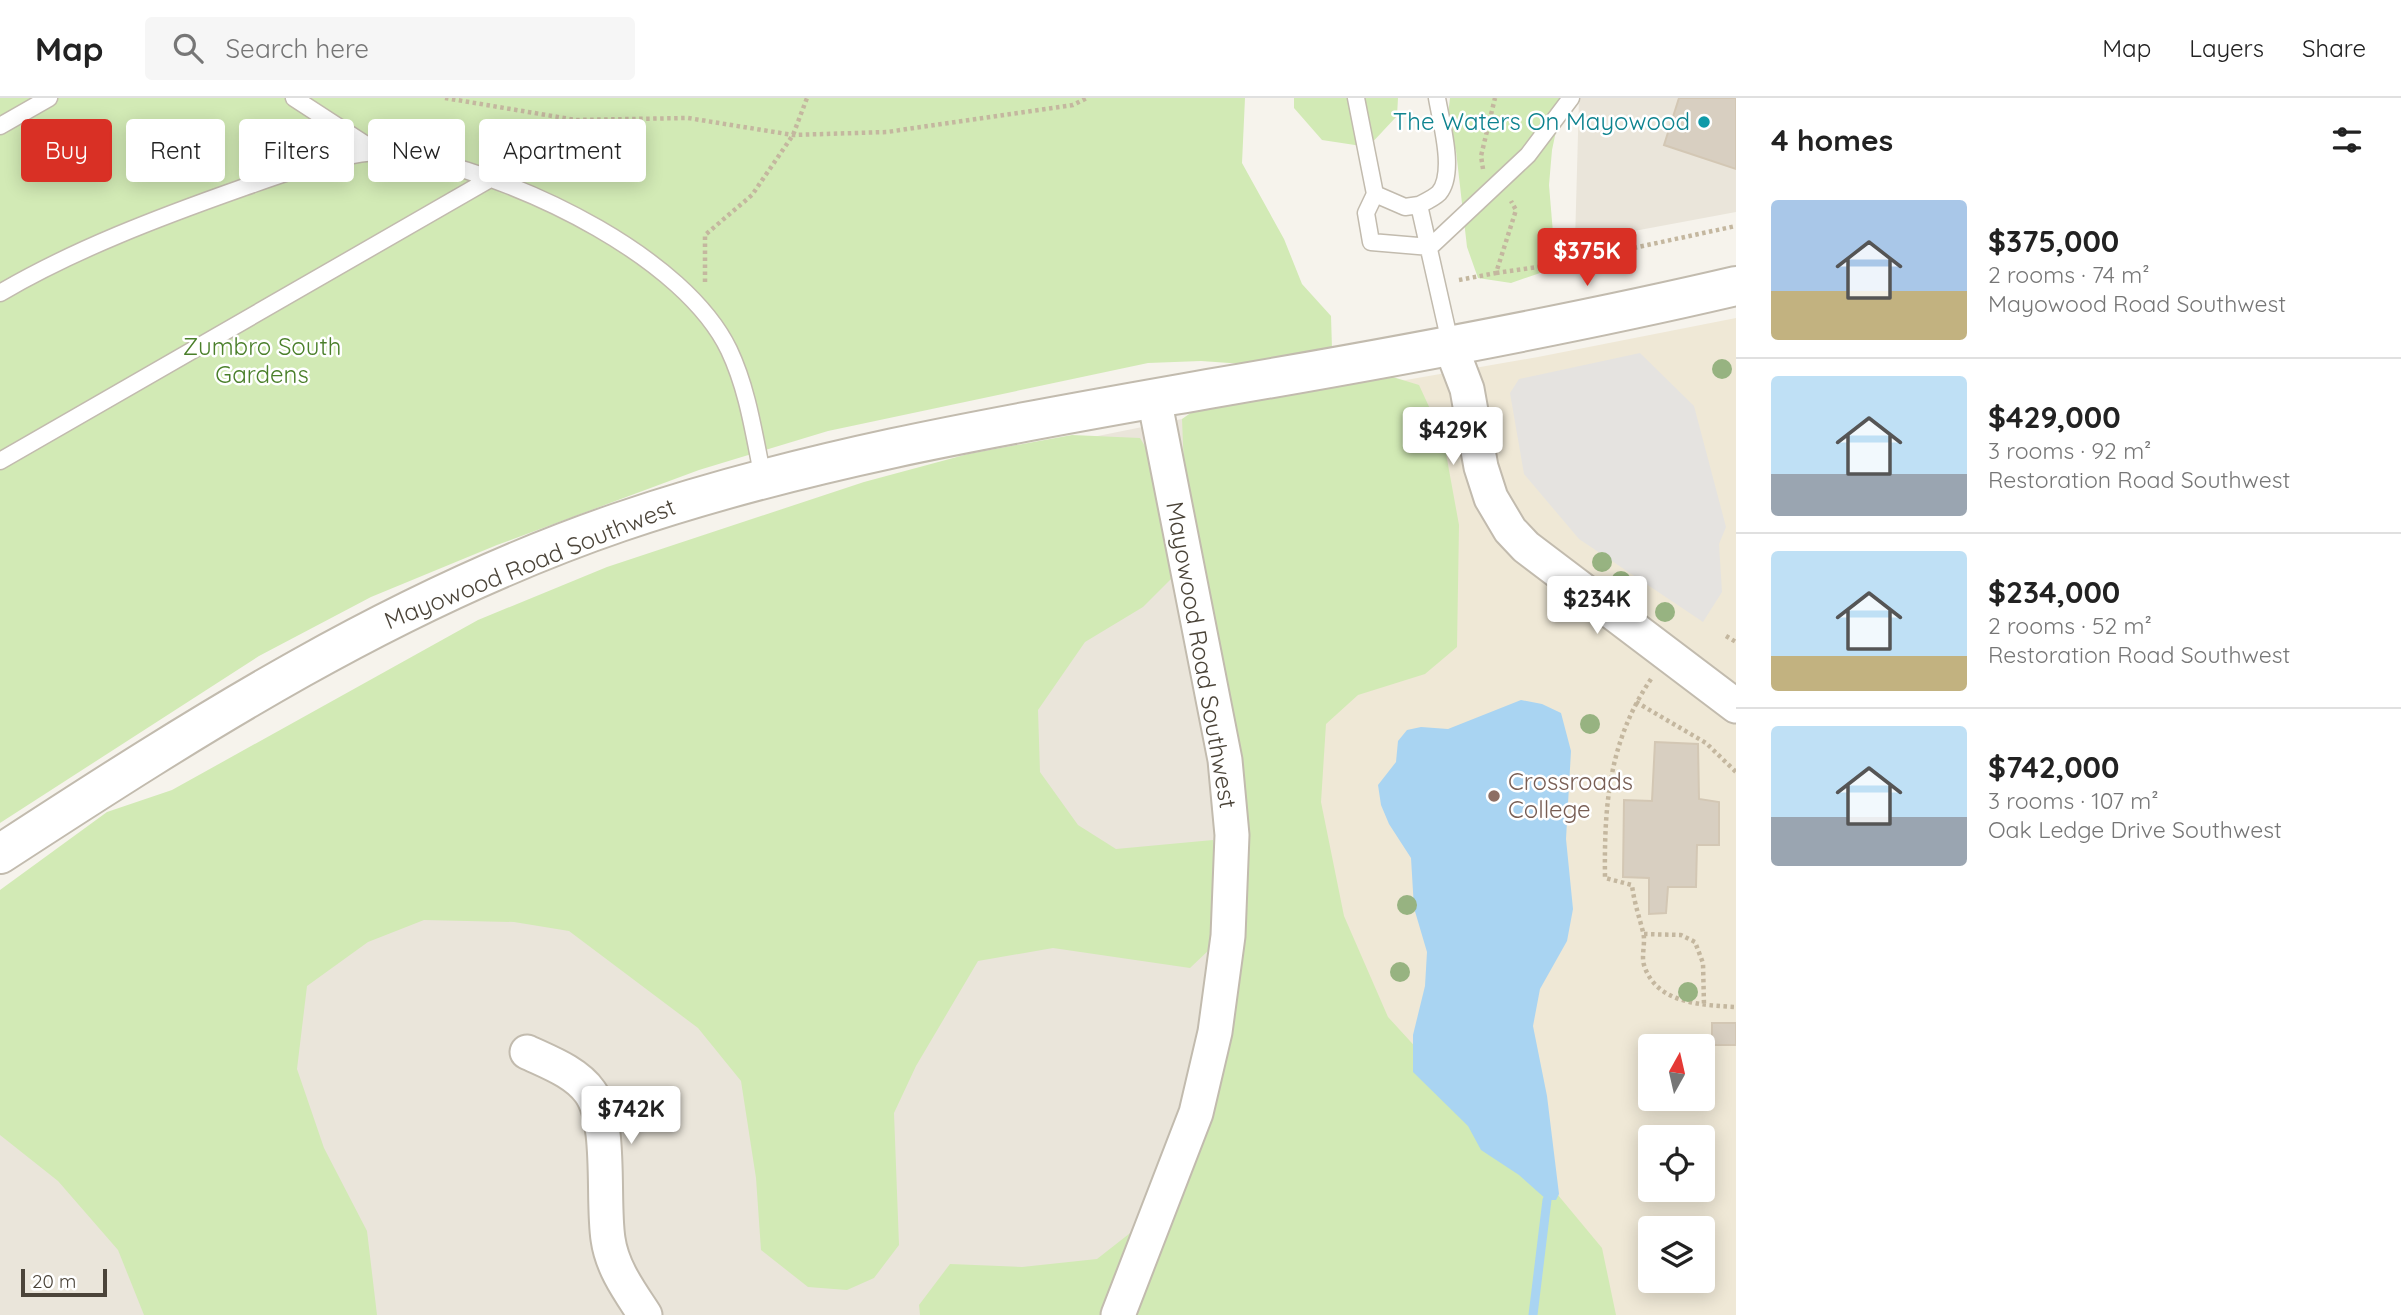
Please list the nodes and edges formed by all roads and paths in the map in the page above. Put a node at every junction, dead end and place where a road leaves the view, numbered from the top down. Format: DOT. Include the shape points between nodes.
graph roads {
  1 [pos="49,98"];
  2 [pos="294,98"];
  3 [pos="445,98"];
  4 [pos="807,98"];
  5 [pos="1087,98"];
  6 [pos="1356,98"];
  7 [pos="1437,98"];
  8 [pos="1571,98"];
  9 [pos="0,126"];
  10 [pos="793,135"];
  11 [pos="368,146"];
  12 [pos="368,154"];
  13 [pos="485,182"];
  14 [pos="497,182"];
  15 [pos="1375,194"];
  16 [pos="1419,205"];
  17 [pos="1736,226"];
  18 [pos="1430,247"];
  19 [pos="1496,273"];
  20 [pos="1736,286"];
  21 [pos="711,292"];
  22 [pos="0,293"];
  23 [pos="1451,347"];
  24 [pos="1154,398"];
  25 [pos="0,461"];
  26 [pos="763,478"];
  27 [pos="1726,636"];
  28 [pos="1736,642"];
  29 [pos="1736,706"];
  30 [pos="1736,772"];
  31 [pos="0,854"];
  32 [pos="1644,934"];
  33 [pos="1704,1005"];
  34 [pos="1736,1007"];
  35 [pos="527,1052"];
  36 [pos="645,1315"];
  37 [pos="1118,1315"];
  1 -- 9 [label="lane"];
  2 -- 11 [label="lane"];
  3 -- 10 [label="path" via="576,120 688,118"];
  4 -- 10 [label="path"];
  5 -- 10 [label="path" via="1073,105 887,132"];
  6 -- 15 [label="lane"];
  7 -- 16 [label="lane" via="1446,177 1439,193"];
  8 -- 18 [label="lane" via="1528,155"];
  10 -- 21 [label="path" via="752,195 705,235 705,282"];
  12 -- 22 [label="lane" via="300,167 218,196 134,229"];
  13 -- 25 [label="lane"];
  14 -- 26 [label="lane" via="557,207 642,257 678,284 706,315 729,350 746,397"];
  15 -- 16 [label="lane" via="1405,206"];
  15 -- 18 [label="lane" via="1366,213 1371,242"];
  16 -- 18 [label="lane"];
  17 -- 19 [label="path"];
  18 -- 23 [label="lane"];
  20 -- 23 [label="street, Mayowood Road Southwest"];
  23 -- 24 [label="street, Mayowood Road Southwest"];
  23 -- 29 [label="street" via="1467,389 1490,498 1510,530 1526,547"];
  24 -- 26 [label="street, Mayowood Road Southwest"];
  24 -- 37 [label="street, Mayowood Road Southwest" via="1225,760 1232,835 1215,1032 1196,1113"];
  26 -- 31 [label="street, Mayowood Road Southwest" via="616,524 360,633 152,755"];
  27 -- 28 [label="path"];
  30 -- 32 [label="path" via="1706,743 1636,702 1626,719 1608,792 1605,878 1632,885"];
  32 -- 33 [label="path" via="1644,964 1656,988 1693,1005"];
  32 -- 33 [label="path" via="1681,935 1695,942 1703,963"];
  33 -- 34 [label="path"];
  35 -- 36 [label="street" via="564,1070 591,1092 604,1134 608,1242 621,1278"];
}
